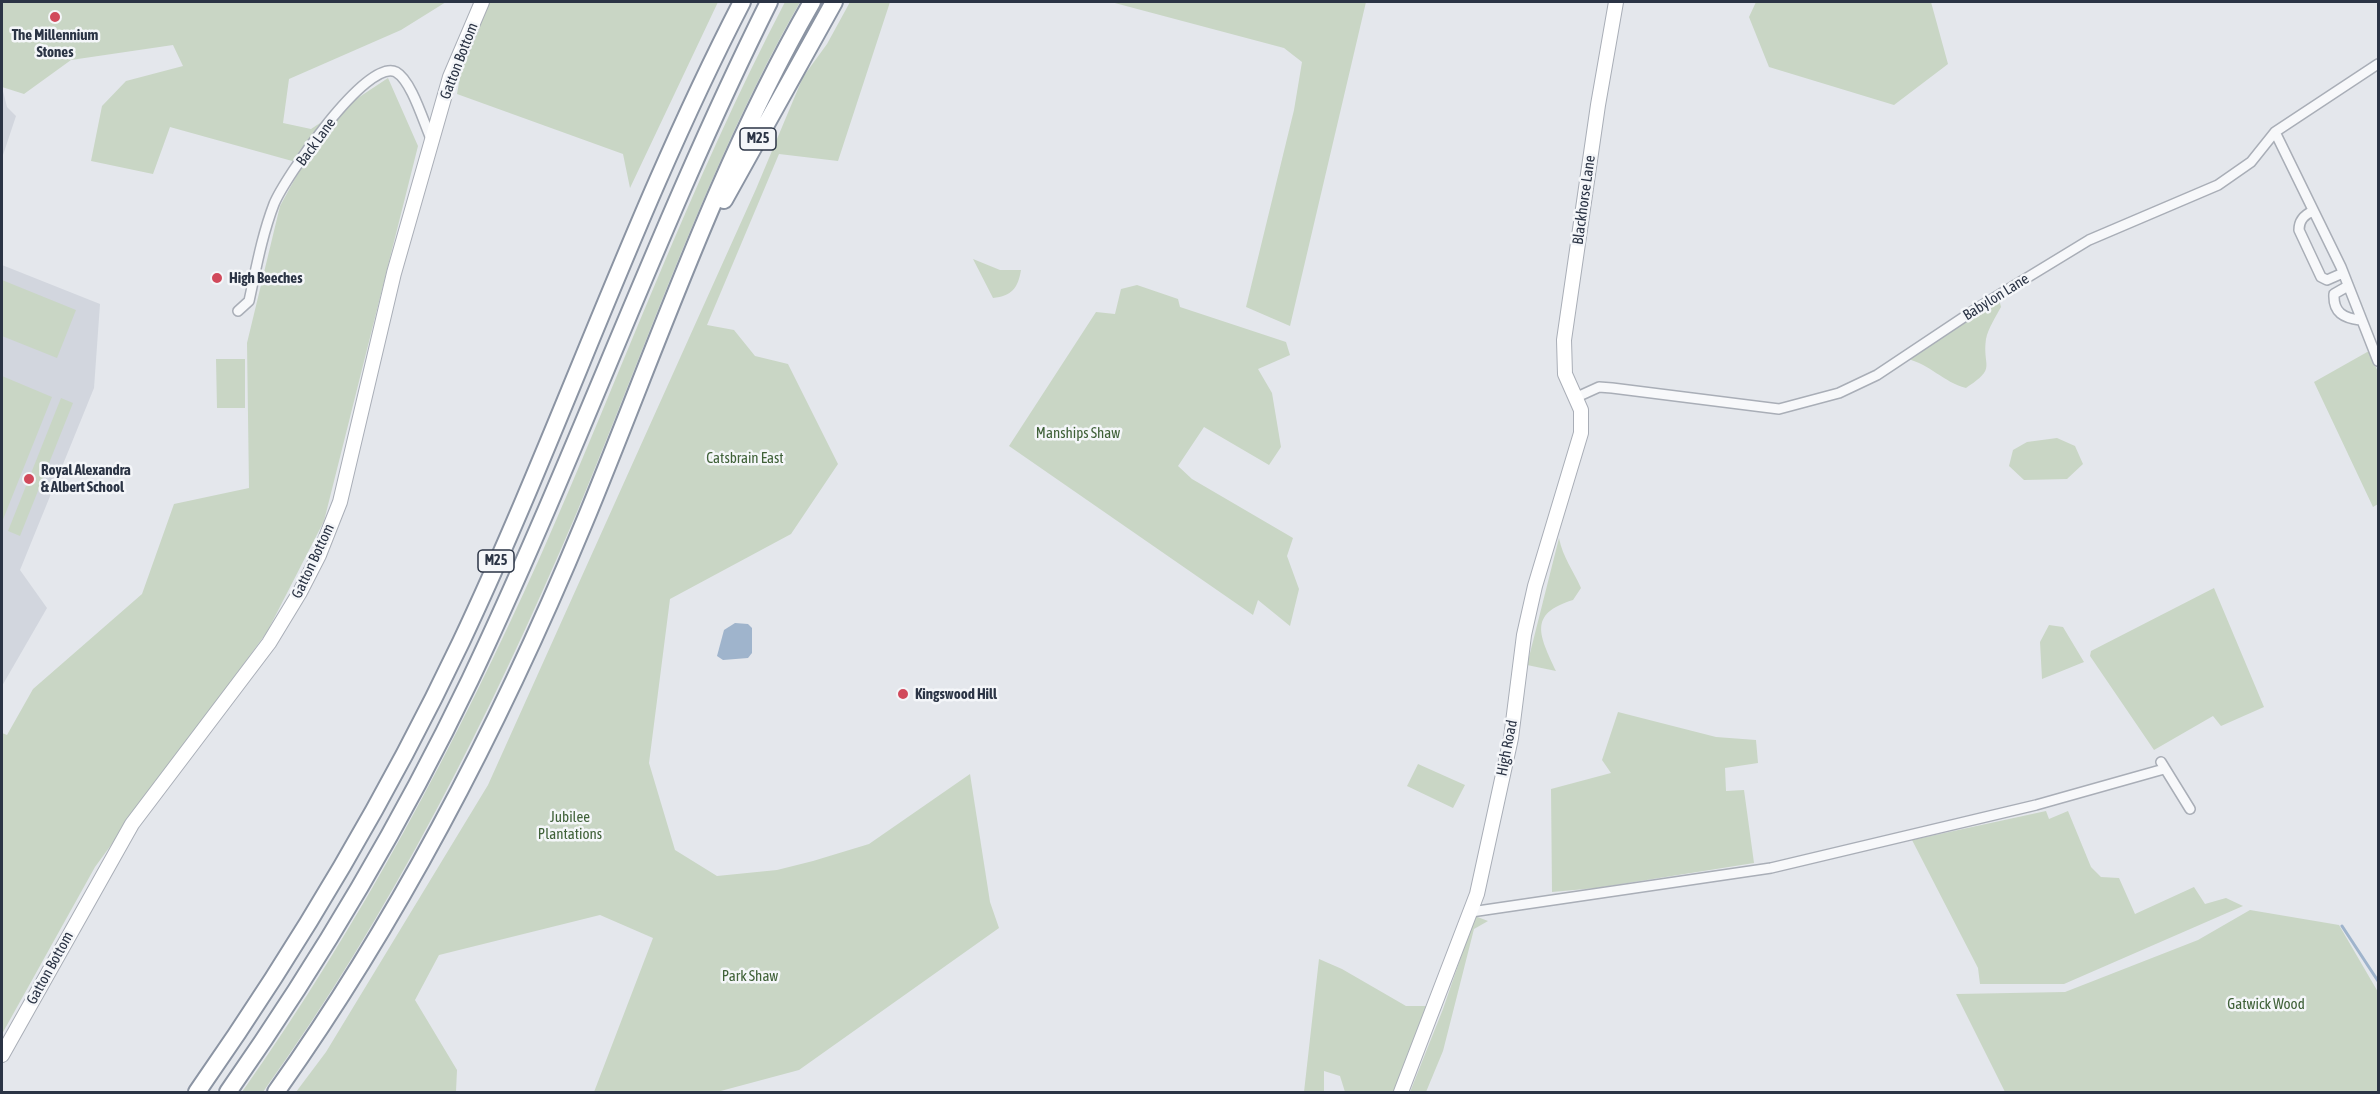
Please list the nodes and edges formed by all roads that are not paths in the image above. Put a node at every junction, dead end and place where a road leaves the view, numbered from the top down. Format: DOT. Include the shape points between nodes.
graph roads {
  1 [pos="482,2"];
  2 [pos="742,2"];
  3 [pos="769,2"];
  4 [pos="812,2"];
  5 [pos="834,2"];
  6 [pos="1616,2"];
  7 [pos="2379,64"];
  8 [pos="2275,132"];
  9 [pos="432,141"];
  10 [pos="2313,211"];
  11 [pos="2343,273"];
  12 [pos="681,276"];
  13 [pos="2348,286"];
  14 [pos="238,311"];
  15 [pos="2360,320"];
  16 [pos="2379,361"];
  17 [pos="1577,396"];
  18 [pos="2190,809"];
  19 [pos="1471,912"];
  20 [pos="2,1055"];
  21 [pos="198,1092"];
  22 [pos="228,1092"];
  23 [pos="276,1092"];
  24 [pos="1401,1092"];
  1 -- 9 [label="street, Gatton Bottom" via="450,77"];
  2 -- 21 [label="highway, M25" via="681,128 461,641 390,783 316,913"];
  3 -- 22 [label="highway, M25" via="726,89 447,728 351,902"];
  4 -- 12 [label="highway, M25" via="785,48"];
  5 -- 12 [label="highway, M25"];
  6 -- 17 [label="street, Blackhorse Lane" via="1564,340 1565,374"];
  7 -- 8 [label="street, Babylon Lane"];
  8 -- 10 [label="street"];
  8 -- 17 [label="street, Babylon Lane" via="2251,162 2218,184 2089,240 1877,375 1839,393 1779,409 1599,387"];
  9 -- 14 [label="street, Back Lane" via="411,90 397,73 386,70 371,76 324,128 275,202 249,302"];
  9 -- 20 [label="street, Gatton Bottom" via="394,273 340,502 319,555 268,643 132,824"];
  10 -- 11 [label="street"];
  10 -- 11 [label="street" via="2299,223 2299,230 2321,278 2327,280"];
  11 -- 13 [label="street"];
  12 -- 23 [label="highway, M25" via="582,527 478,754 379,936"];
  13 -- 15 [label="street"];
  13 -- 15 [label="street" via="2334,294 2334,301 2339,314"];
  15 -- 16 [label="street"];
  17 -- 19 [label="street, High Road" via="1581,434 1524,634 1510,738"];
  18 -- 19 [label="street" via="2162,765 2036,805 1772,868"];
  19 -- 24 [label="street, High Road"];
}
